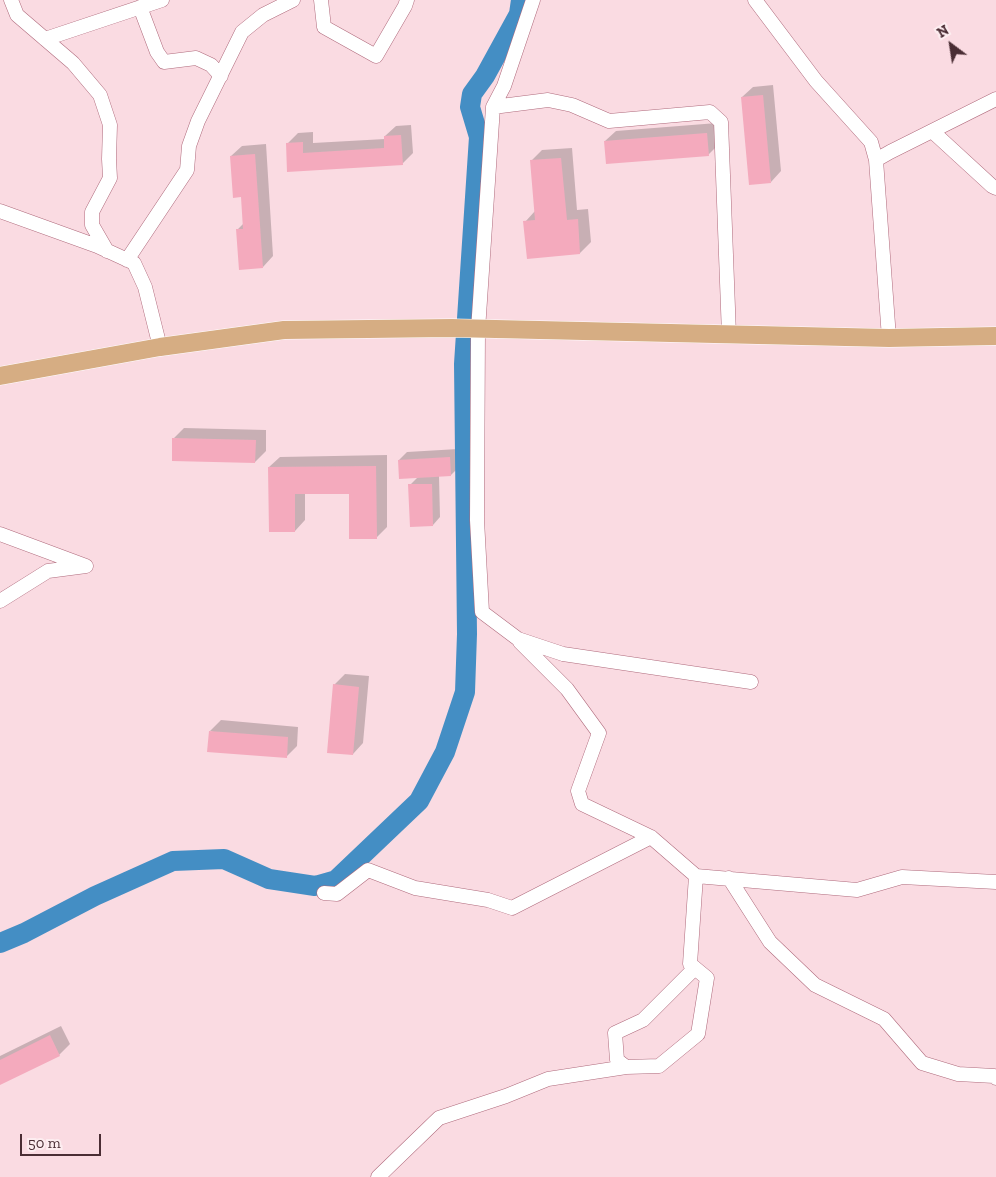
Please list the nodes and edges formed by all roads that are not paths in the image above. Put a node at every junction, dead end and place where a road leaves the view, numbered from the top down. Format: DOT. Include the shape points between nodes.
graph roads {
  1 [pos="11,0"];
  2 [pos="162,0"];
  3 [pos="293,0"];
  4 [pos="321,0"];
  5 [pos="407,0"];
  6 [pos="533,0"];
  7 [pos="754,0"];
  8 [pos="140,7"];
  9 [pos="45,38"];
  10 [pos="221,76"];
  11 [pos="996,99"];
  12 [pos="493,107"];
  13 [pos="932,131"];
  14 [pos="876,160"];
  15 [pos="996,188"];
  16 [pos="0,211"];
  17 [pos="107,251"];
  18 [pos="127,260"];
  19 [pos="477,330"];
  20 [pos="730,335"];
  21 [pos="996,336"];
  22 [pos="889,338"];
  23 [pos="160,347"];
  24 [pos="0,376"];
  25 [pos="0,534"];
  26 [pos="0,601"];
  27 [pos="518,639"];
  28 [pos="751,682"];
  29 [pos="651,836"];
  30 [pos="696,876"];
  31 [pos="728,878"];
  32 [pos="996,882"];
  33 [pos="324,893"];
  34 [pos="695,968"];
  35 [pos="626,1067"];
  36 [pos="996,1078"];
  37 [pos="378,1177"];
  1 -- 9 [label="street" via="17,15"];
  2 -- 8 [label="street"];
  3 -- 10 [label="street" via="242,32"];
  4 -- 5 [label="street" via="324,27 376,56"];
  6 -- 12 [label="street" via="504,86"];
  7 -- 14 [label="street" via="816,81 871,142"];
  8 -- 9 [label="street"];
  8 -- 10 [label="street" via="164,62 196,58 211,65"];
  9 -- 17 [label="street" via="74,63 100,95 110,125 110,178 92,212 92,225"];
  10 -- 18 [label="street" via="195,129 186,170"];
  11 -- 13 [label="street"];
  12 -- 19 [label="street"];
  12 -- 20 [label="street" via="548,100 572,105 609,121 710,112 720,122"];
  13 -- 14 [label="street"];
  13 -- 15 [label="street"];
  14 -- 22 [label="street"];
  16 -- 17 [label="street"];
  17 -- 18 [label="street"];
  18 -- 23 [label="street" via="134,263 145,287"];
  19 -- 20 [label="main road"];
  19 -- 23 [label="main road" via="284,330"];
  19 -- 27 [label="street" via="477,520 482,612"];
  20 -- 22 [label="main road"];
  21 -- 22 [label="main road"];
  23 -- 24 [label="main road"];
  25 -- 26 [label="street" via="86,566 48,571"];
  27 -- 28 [label="street" via="563,654"];
  27 -- 29 [label="street" via="566,690 598,733 578,791 582,804"];
  29 -- 30 [label="street"];
  29 -- 33 [label="street" via="512,908 488,900 415,888 368,870 337,894"];
  30 -- 31 [label="street"];
  30 -- 34 [label="street" via="690,964"];
  31 -- 32 [label="street" via="857,890 902,877"];
  31 -- 36 [label="street" via="770,942 815,985 884,1019 922,1064 958,1074"];
  34 -- 35 [label="street" via="643,1020 615,1033 617,1060"];
  34 -- 35 [label="street" via="706,978 698,1034 659,1066"];
  35 -- 37 [label="street" via="548,1080 439,1118"];
}
